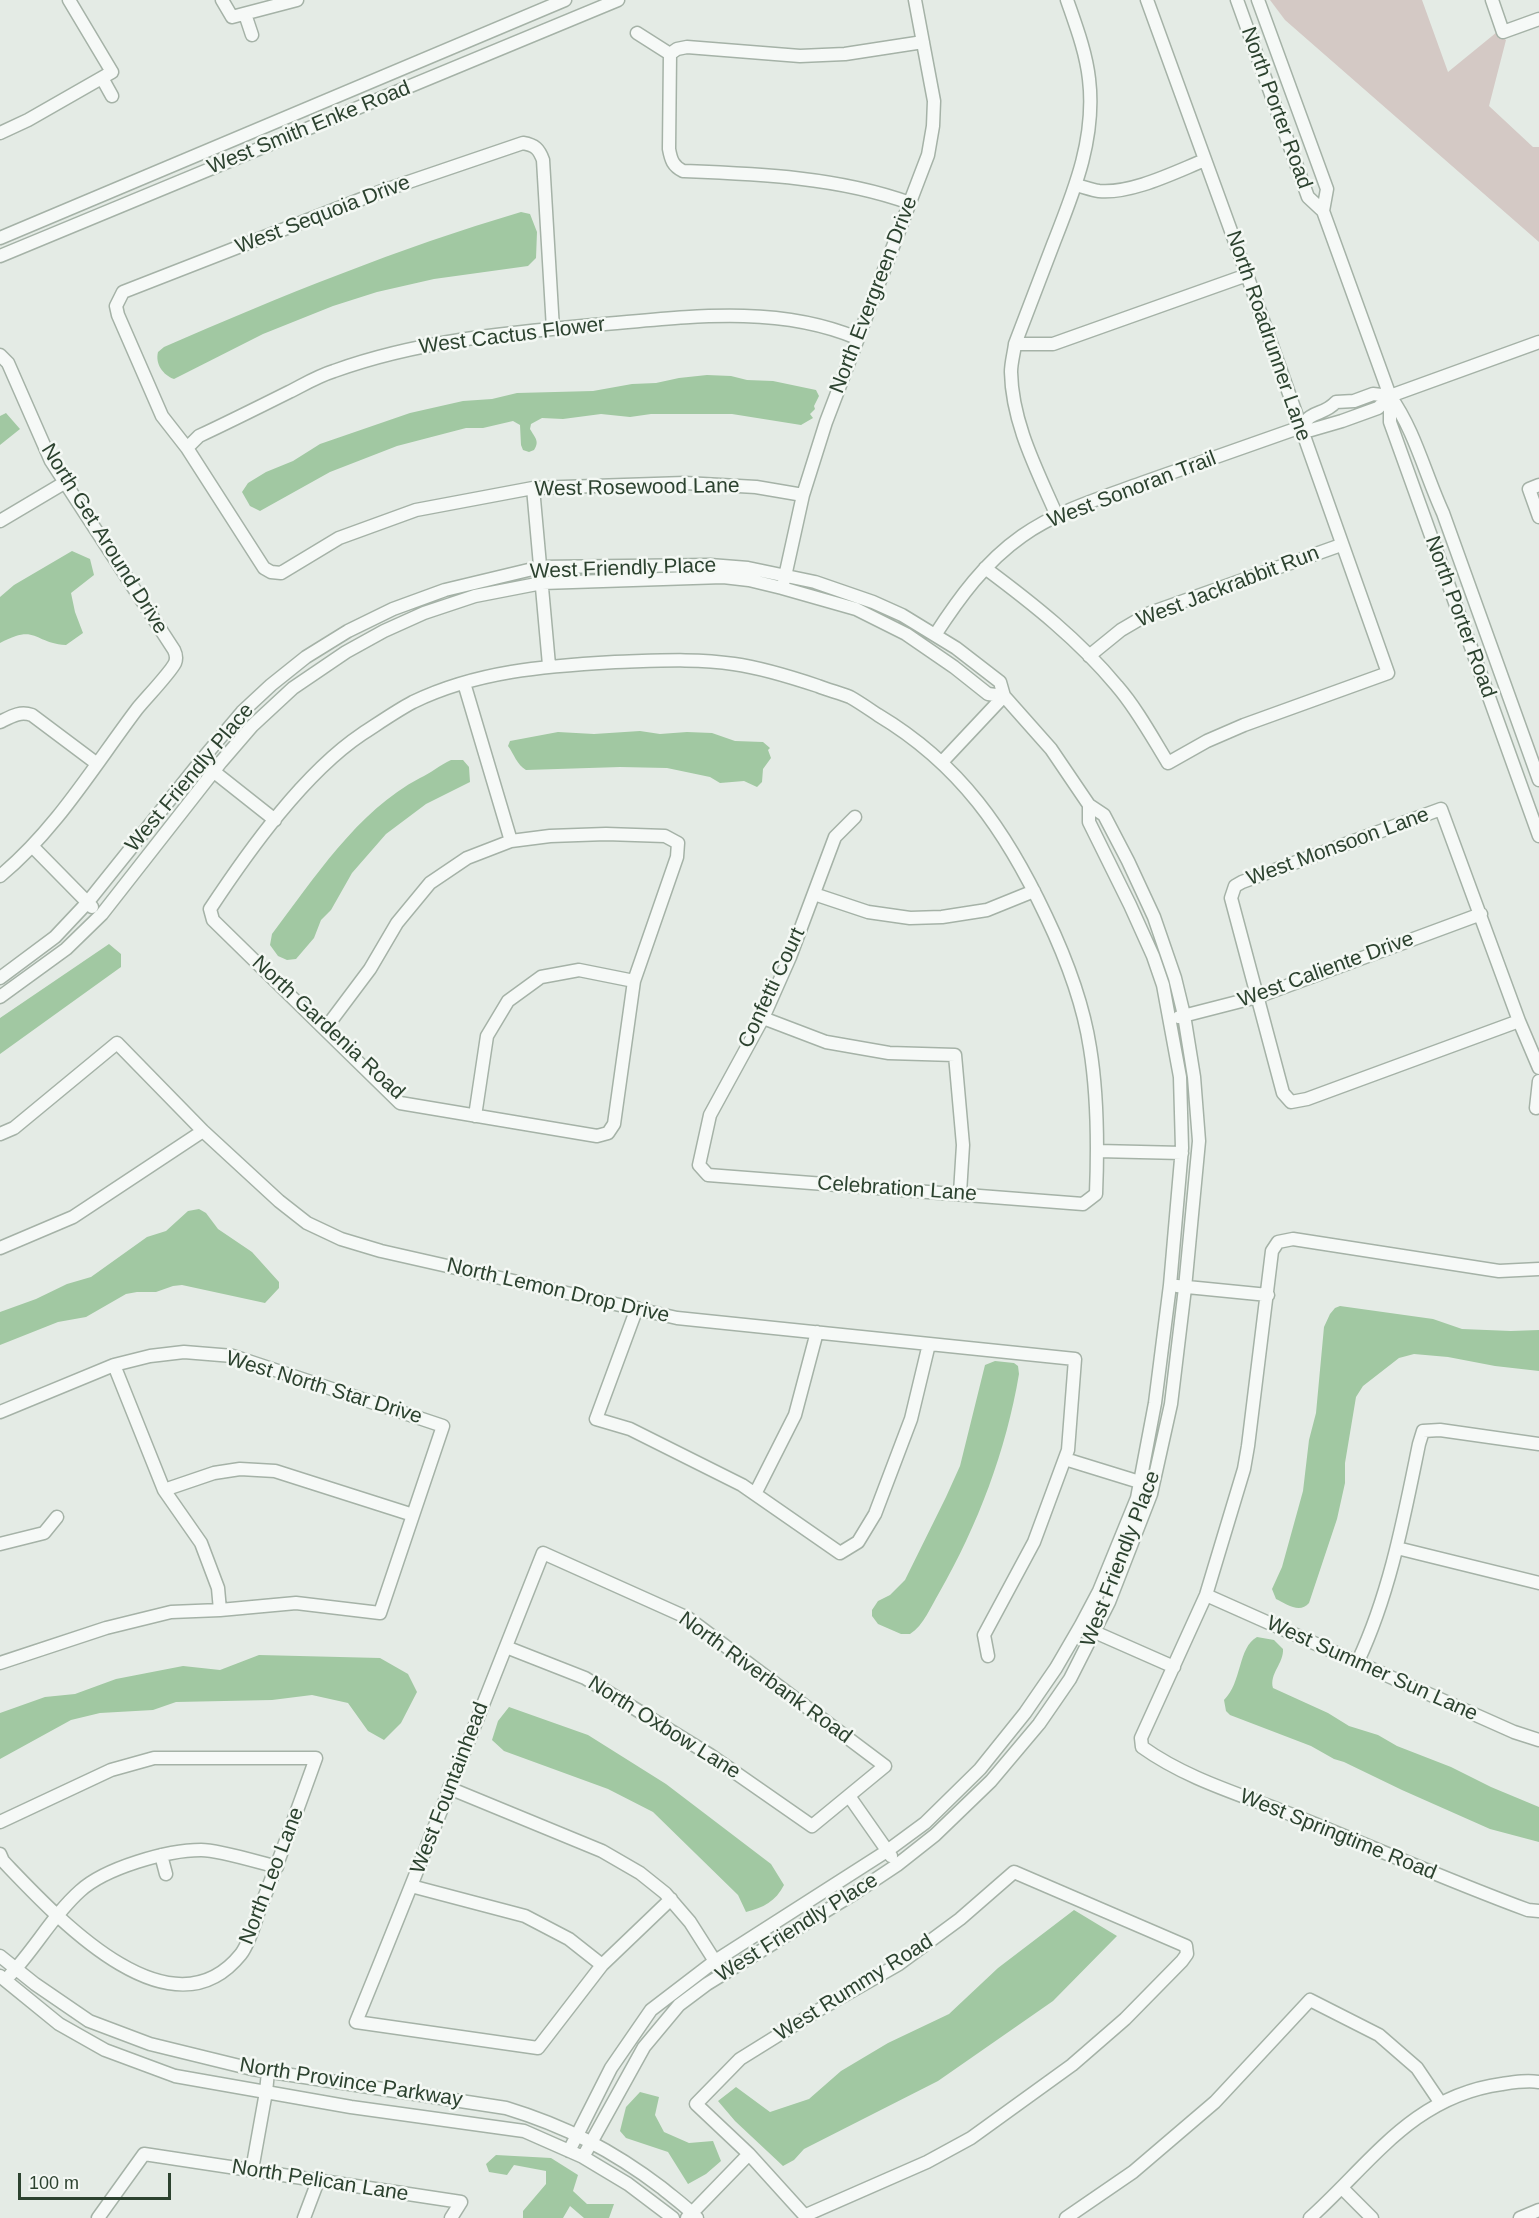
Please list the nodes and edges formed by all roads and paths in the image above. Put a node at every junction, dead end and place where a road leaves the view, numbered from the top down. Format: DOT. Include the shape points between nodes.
graph roads {
  1 [pos="69,0"];
  2 [pos="222,0"];
  3 [pos="297,0"];
  4 [pos="565,0"];
  5 [pos="618,0"];
  6 [pos="915,0"];
  7 [pos="1067,0"];
  8 [pos="1147,0"];
  9 [pos="1237,0"];
  10 [pos="1258,0"];
  11 [pos="1492,0"];
  12 [pos="245,14"];
  13 [pos="1539,19"];
  14 [pos="637,33"];
  15 [pos="252,35"];
  16 [pos="923,42"];
  17 [pos="670,54"];
  18 [pos="107,75"];
  19 [pos="112,96"];
  20 [pos="0,133"];
  21 [pos="1205,160"];
  22 [pos="1076,185"];
  23 [pos="910,202"];
  24 [pos="1323,211"];
  25 [pos="0,238"];
  26 [pos="0,256"];
  27 [pos="1247,275"];
  28 [pos="553,329"];
  29 [pos="857,338"];
  30 [pos="1539,342"];
  31 [pos="1015,344"];
  32 [pos="0,355"];
  33 [pos="1390,396"];
  34 [pos="1301,427"];
  35 [pos="187,448"];
  36 [pos="64,483"];
  37 [pos="1534,487"];
  38 [pos="533,488"];
  39 [pos="803,495"];
  40 [pos="1057,516"];
  41 [pos="1539,517"];
  42 [pos="0,521"];
  43 [pos="1341,545"];
  44 [pos="540,567"];
  45 [pos="985,568"];
  46 [pos="784,581"];
  47 [pos="542,583"];
  48 [pos="935,635"];
  49 [pos="1089,656"];
  50 [pos="549,665"];
  51 [pos="464,683"];
  52 [pos="1004,696"];
  53 [pos="0,722"];
  54 [pos="201,761"];
  55 [pos="942,762"];
  56 [pos="96,764"];
  57 [pos="213,772"];
  58 [pos="1539,780"];
  59 [pos="1089,805"];
  60 [pos="855,817"];
  61 [pos="275,820"];
  62 [pos="1539,836"];
  63 [pos="511,841"];
  64 [pos="32,846"];
  65 [pos="0,876"];
  66 [pos="1034,891"];
  67 [pos="813,894"];
  68 [pos="87,903"];
  69 [pos="102,914"];
  70 [pos="1481,914"];
  71 [pos="0,978"];
  72 [pos="634,981"];
  73 [pos="0,997"];
  74 [pos="1257,997"];
  75 [pos="1184,1016"];
  76 [pos="763,1018"];
  77 [pos="1169,1019"];
  78 [pos="1519,1021"];
  79 [pos="325,1029"];
  80 [pos="1539,1068"];
  81 [pos="1539,1081"];
  82 [pos="1536,1108"];
  83 [pos="475,1116"];
  84 [pos="203,1131"];
  85 [pos="0,1134"];
  86 [pos="1098,1151"];
  87 [pos="1182,1153"];
  88 [pos="699,1165"];
  89 [pos="960,1193"];
  90 [pos="0,1248"];
  91 [pos="1539,1269"];
  92 [pos="1170,1285"];
  93 [pos="1185,1288"];
  94 [pos="1268,1295"];
  95 [pos="637,1308"];
  96 [pos="817,1332"];
  97 [pos="929,1344"];
  98 [pos="114,1365"];
  99 [pos="0,1412"];
  100 [pos="1539,1444"];
  101 [pos="1065,1459"];
  102 [pos="1147,1484"];
  103 [pos="164,1490"];
  104 [pos="755,1494"];
  105 [pos="413,1515"];
  106 [pos="57,1516"];
  107 [pos="0,1544"];
  108 [pos="1397,1548"];
  109 [pos="543,1553"];
  110 [pos="1539,1583"];
  111 [pos="1206,1595"];
  112 [pos="220,1610"];
  113 [pos="1081,1625"];
  114 [pos="1095,1633"];
  115 [pos="506,1647"];
  116 [pos="988,1656"];
  117 [pos="1358,1661"];
  118 [pos="0,1663"];
  119 [pos="1173,1667"];
  120 [pos="1539,1740"];
  121 [pos="449,1788"];
  122 [pos="849,1796"];
  123 [pos="0,1822"];
  124 [pos="887,1851"];
  125 [pos="0,1854"];
  126 [pos="162,1855"];
  127 [pos="897,1865"];
  128 [pos="277,1867"];
  129 [pos="166,1874"];
  130 [pos="411,1886"];
  131 [pos="671,1899"];
  132 [pos="1539,1911"];
  133 [pos="57,1916"];
  134 [pos="0,1956"];
  135 [pos="715,1961"];
  136 [pos="602,1965"];
  137 [pos="724,1973"];
  138 [pos="6,1977"];
  139 [pos="268,2072"];
  140 [pos="1539,2082"];
  141 [pos="267,2092"];
  142 [pos="1440,2102"];
  143 [pos="577,2134"];
  144 [pos="591,2141"];
  145 [pos="569,2151"];
  146 [pos="749,2154"];
  147 [pos="583,2157"];
  148 [pos="252,2170"];
  149 [pos="318,2181"];
  150 [pos="1342,2188"];
  151 [pos="1539,2210"];
  152 [pos="692,2216"];
  153 [pos="807,2217"];
  154 [pos="98,2218"];
  155 [pos="304,2218"];
  156 [pos="451,2218"];
  157 [pos="673,2218"];
  158 [pos="1066,2218"];
  159 [pos="1310,2218"];
  160 [pos="1372,2218"];
  161 [pos="1520,2218"];
  1 -- 18 [label="street"];
  2 -- 12 [label="street" via="232,17"];
  3 -- 12 [label="street"];
  4 -- 25 [label="street, West Smith Enke Road"];
  5 -- 26 [label="street, West Smith Enke Road"];
  6 -- 16 [label="street, North Evergreen Drive"];
  7 -- 22 [label="street" via="1082,41 1091,114 1086,153"];
  8 -- 21 [label="street, North Roadrunner Lane"];
  9 -- 24 [label="street, North Porter Road" via="1308,197"];
  10 -- 24 [label="street, North Porter Road" via="1326,189"];
  11 -- 13 [label="street" via="1503,32"];
  12 -- 15 [label="street"];
  14 -- 17 [label="street"];
  16 -- 17 [label="street" via="845,54 800,56 687,47"];
  16 -- 23 [label="street, North Evergreen Drive" via="934,101 933,126 928,155"];
  17 -- 23 [label="street" via="669,149 675,167 683,171 800,178 877,191"];
  18 -- 19 [label="street"];
  18 -- 20 [label="street"];
  21 -- 22 [label="street" via="1118,190 1100,191"];
  21 -- 27 [label="street, North Roadrunner Lane"];
  22 -- 31 [label="street"];
  23 -- 29 [label="street, North Evergreen Drive"];
  24 -- 33 [label="street, North Porter Road"];
  27 -- 31 [label="street" via="1053,344"];
  27 -- 34 [label="street, North Roadrunner Lane"];
  28 -- 29 [label="street, West Cactus Flower" via="710,315 790,320 836,329"];
  28 -- 35 [label="street, West Cactus Flower" via="441,342 331,371 199,436"];
  28 -- 35 [label="street, West Sequoia Drive" via="543,160 533,145 523,143 382,190 123,292 116,306 118,315 162,416"];
  29 -- 39 [label="street, North Evergreen Drive"];
  30 -- 33 [label="street"];
  31 -- 40 [label="street" via="1011,370 1015,411"];
  32 -- 36 [label="street, North Get Around Drive" via="8,363 40,439"];
  33 -- 34 [label="street, West Sonoran Trail" via="1378,408 1342,421 1311,430"];
  33 -- 34 [label="street, West Sonoran Trail" via="1373,394 1336,402 1329,409 1307,417"];
  33 -- 58 [label="street, North Porter Road" via="1405,417 1443,513"];
  33 -- 62 [label="street, North Porter Road" via="1390,422"];
  34 -- 40 [label="street, West Sonoran Trail"];
  34 -- 43 [label="street, North Roadrunner Lane"];
  35 -- 38 [label="street, West Rosewood Lane" via="264,568 271,572 281,573 339,538 416,510"];
  36 -- 42 [label="street"];
  36 -- 56 [label="street, North Get Around Drive" via="176,658"];
  37 -- 41 [label="street"];
  38 -- 39 [label="street, West Rosewood Lane" via="685,483 756,487"];
  38 -- 44 [label="street"];
  39 -- 46 [label="street, North Evergreen Drive"];
  40 -- 45 [label="street, West Sonoran Trail" via="1021,537"];
  43 -- 49 [label="street, West Jackrabbit Run" via="1150,613"];
  43 -- 49 [label="street, North Roadrunner Lane" via="1388,673 1244,725 1168,763 1117,686"];
  44 -- 46 [label="street, West Friendly Place" via="710,565 748,568"];
  44 -- 47 [label="street"];
  44 -- 54 [label="street, West Friendly Place" via="445,590 393,609 348,632 271,684"];
  45 -- 48 [label="street, West Sonoran Trail" via="961,595"];
  45 -- 49 [label="street" via="1027,598"];
  46 -- 47 [label="street, West Friendly Place" via="723,577"];
  46 -- 48 [label="street, West Friendly Place" via="815,582 873,602"];
  46 -- 52 [label="street, West Friendly Place" via="884,622 928,648 988,694"];
  47 -- 50 [label="street"];
  47 -- 57 [label="street, West Friendly Place" via="449,603 346,652 293,688 252,726"];
  48 -- 52 [label="street, West Friendly Place" via="1000,682"];
  50 -- 51 [label="street"];
  50 -- 55 [label="street" via="664,660 734,664 786,675 850,698 907,732"];
  51 -- 61 [label="street" via="413,702 359,736 315,774"];
  51 -- 63 [label="street"];
  52 -- 55 [label="street"];
  52 -- 59 [label="street, West Friendly Place" via="1051,749"];
  53 -- 56 [label="street" via="16,714 32,715"];
  54 -- 57 [label="street"];
  54 -- 68 [label="street, West Friendly Place"];
  55 -- 66 [label="street" via="1009,844"];
  56 -- 64 [label="street"];
  57 -- 61 [label="street"];
  57 -- 69 [label="street, West Friendly Place"];
  59 -- 75 [label="street, West Friendly Place" via="1104,815 1142,891"];
  59 -- 77 [label="street, West Friendly Place" via="1089,822 1153,956"];
  60 -- 67 [label="street, Confetti Court" via="835,837"];
  61 -- 79 [label="street, North Gardenia Road" via="210,909 213,920"];
  63 -- 72 [label="street" via="606,834 665,837 678,843 677,857"];
  63 -- 79 [label="street" via="467,858 430,883 397,923 370,969"];
  64 -- 65 [label="street"];
  64 -- 68 [label="street"];
  66 -- 67 [label="street" via="987,910 910,918 868,912"];
  66 -- 86 [label="street" via="1062,950 1080,1001 1097,1095"];
  67 -- 76 [label="street, Confetti Court"];
  68 -- 69 [label="street"];
  68 -- 71 [label="street, West Friendly Place" via="55,936"];
  69 -- 73 [label="street, West Friendly Place" via="57,956"];
  70 -- 74 [label="street, West Caliente Drive"];
  70 -- 74 [label="street, West Monsoon Lane" via="1441,809 1242,882 1235,886 1232,898"];
  70 -- 78 [label="street"];
  72 -- 83 [label="street" via="579,970 541,977 508,1000 488,1036"];
  72 -- 83 [label="street, North Gardenia Road" via="614,1124 608,1133 597,1136"];
  74 -- 75 [label="street, West Caliente Drive"];
  74 -- 78 [label="street" via="1283,1093 1291,1102"];
  75 -- 77 [label="street, West Caliente Drive"];
  75 -- 93 [label="street, West Friendly Place" via="1199,1141"];
  76 -- 88 [label="street, Confetti Court" via="710,1115"];
  76 -- 89 [label="street" via="826,1042 889,1053 955,1055 963,1145"];
  77 -- 87 [label="street, West Friendly Place" via="1180,1077"];
  78 -- 80 [label="street"];
  79 -- 83 [label="street, North Gardenia Road" via="400,1102"];
  81 -- 82 [label="street"];
  84 -- 85 [label="street, North Lemon Drop Drive" via="117,1043 14,1128"];
  84 -- 90 [label="street" via="73,1217"];
  84 -- 95 [label="street, North Lemon Drop Drive" via="307,1223 341,1239"];
  86 -- 87 [label="street"];
  86 -- 89 [label="street, Celebration Lane" via="1096,1194 1083,1204"];
  87 -- 92 [label="street, West Friendly Place"];
  88 -- 89 [label="street, Celebration Lane" via="708,1174"];
  91 -- 94 [label="street" via="1499,1271 1293,1239 1278,1242 1272,1251"];
  92 -- 93 [label="street"];
  92 -- 102 [label="street, West Friendly Place"];
  93 -- 94 [label="street"];
  93 -- 102 [label="street, West Friendly Place" via="1171,1404"];
  94 -- 111 [label="street" via="1246,1457"];
  95 -- 96 [label="street, North Lemon Drop Drive" via="677,1318"];
  95 -- 104 [label="street" via="596,1419 630,1429"];
  96 -- 97 [label="street, North Lemon Drop Drive"];
  96 -- 104 [label="street" via="795,1415"];
  97 -- 101 [label="street, North Lemon Drop Drive" via="1075,1359"];
  97 -- 104 [label="street" via="911,1419 875,1514 858,1542 840,1553"];
  98 -- 99 [label="street, West North Star Drive"];
  98 -- 103 [label="street"];
  98 -- 105 [label="street, West North Star Drive" via="183,1352 233,1356 443,1426"];
  100 -- 108 [label="street" via="1423,1431"];
  101 -- 102 [label="street"];
  101 -- 116 [label="street" via="1034,1542 984,1635"];
  102 -- 113 [label="street, West Friendly Place" via="1137,1498"];
  102 -- 114 [label="street, West Friendly Place"];
  103 -- 105 [label="street" via="214,1473 240,1469 275,1471"];
  103 -- 112 [label="street" via="201,1543 218,1587"];
  105 -- 112 [label="street" via="380,1613 296,1603"];
  106 -- 107 [label="street" via="44,1533"];
  108 -- 110 [label="street"];
  108 -- 117 [label="street"];
  109 -- 115 [label="street, West Fountainhead"];
  109 -- 122 [label="street, North Riverbank Road" via="688,1618 885,1766"];
  111 -- 117 [label="street, West Summer Sun Lane"];
  111 -- 119 [label="street"];
  112 -- 118 [label="street" via="171,1612 106,1628"];
  113 -- 114 [label="street"];
  113 -- 124 [label="street, West Friendly Place" via="1025,1713 980,1769 925,1823"];
  114 -- 119 [label="street"];
  114 -- 127 [label="street, West Friendly Place" via="1045,1715 991,1780 935,1835"];
  115 -- 121 [label="street, West Fountainhead"];
  115 -- 122 [label="street, North Oxbow Lane" via="585,1678 710,1755 812,1826"];
  117 -- 120 [label="street, West Summer Sun Lane"];
  119 -- 132 [label="street, West Springtime Road" via="1141,1738 1142,1747 1198,1779 1459,1885"];
  121 -- 130 [label="street, West Fountainhead"];
  121 -- 131 [label="street" via="603,1851 640,1873"];
  122 -- 124 [label="street"];
  123 -- 128 [label="street, North Leo Lane" via="111,1770 154,1758 316,1758"];
  124 -- 127 [label="street"];
  124 -- 135 [label="street, West Friendly Place"];
  125 -- 133 [label="street"];
  126 -- 128 [label="street" via="202,1850"];
  126 -- 129 [label="street"];
  126 -- 133 [label="street" via="117,1869 82,1889"];
  127 -- 137 [label="street, West Friendly Place"];
  128 -- 133 [label="street, North Leo Lane" via="243,1953 209,1981 174,1985 147,1978 111,1960"];
  130 -- 136 [label="street" via="525,1916 569,1939"];
  130 -- 136 [label="street, West Fountainhead" via="356,2022 538,2048"];
  131 -- 135 [label="street"];
  131 -- 136 [label="street"];
  133 -- 138 [label="street"];
  134 -- 138 [label="street, North Province Parkway"];
  135 -- 137 [label="street"];
  135 -- 143 [label="street, West Friendly Place" via="651,2010 611,2068"];
  137 -- 144 [label="street, West Friendly Place" via="679,2005 665,2020"];
  138 -- 139 [label="street, North Province Parkway" via="89,2021 150,2044"];
  138 -- 141 [label="street, North Province Parkway" via="59,2024 105,2050 175,2076"];
  139 -- 141 [label="street"];
  139 -- 143 [label="street, North Province Parkway" via="506,2109"];
  140 -- 142 [label="street" via="1479,2087"];
  141 -- 145 [label="street, North Province Parkway" via="524,2131"];
  141 -- 148 [label="street"];
  142 -- 150 [label="street" via="1399,2130"];
  142 -- 158 [label="street" via="1417,2068 1379,2035 1310,2000 1215,2102 1133,2172"];
  143 -- 144 [label="street, North Province Parkway"];
  143 -- 145 [label="street, West Friendly Place"];
  144 -- 147 [label="street, West Friendly Place"];
  144 -- 152 [label="street, North Province Parkway" via="637,2169"];
  145 -- 147 [label="street, North Province Parkway"];
  146 -- 152 [label="street"];
  146 -- 153 [label="street"];
  146 -- 153 [label="street, West Rummy Road" via="696,2104 740,2059 899,1964 1014,1872 1186,1946 1187,1954 1182,1961 1125,2019 1072,2065 971,2138"];
  147 -- 157 [label="street, North Province Parkway"];
  148 -- 149 [label="street, North Pelican Lane"];
  148 -- 154 [label="street, North Pelican Lane" via="144,2154"];
  149 -- 155 [label="street"];
  149 -- 156 [label="street, North Pelican Lane" via="461,2202"];
  150 -- 159 [label="street"];
  150 -- 160 [label="street"];
  151 -- 161 [label="street"];
}
